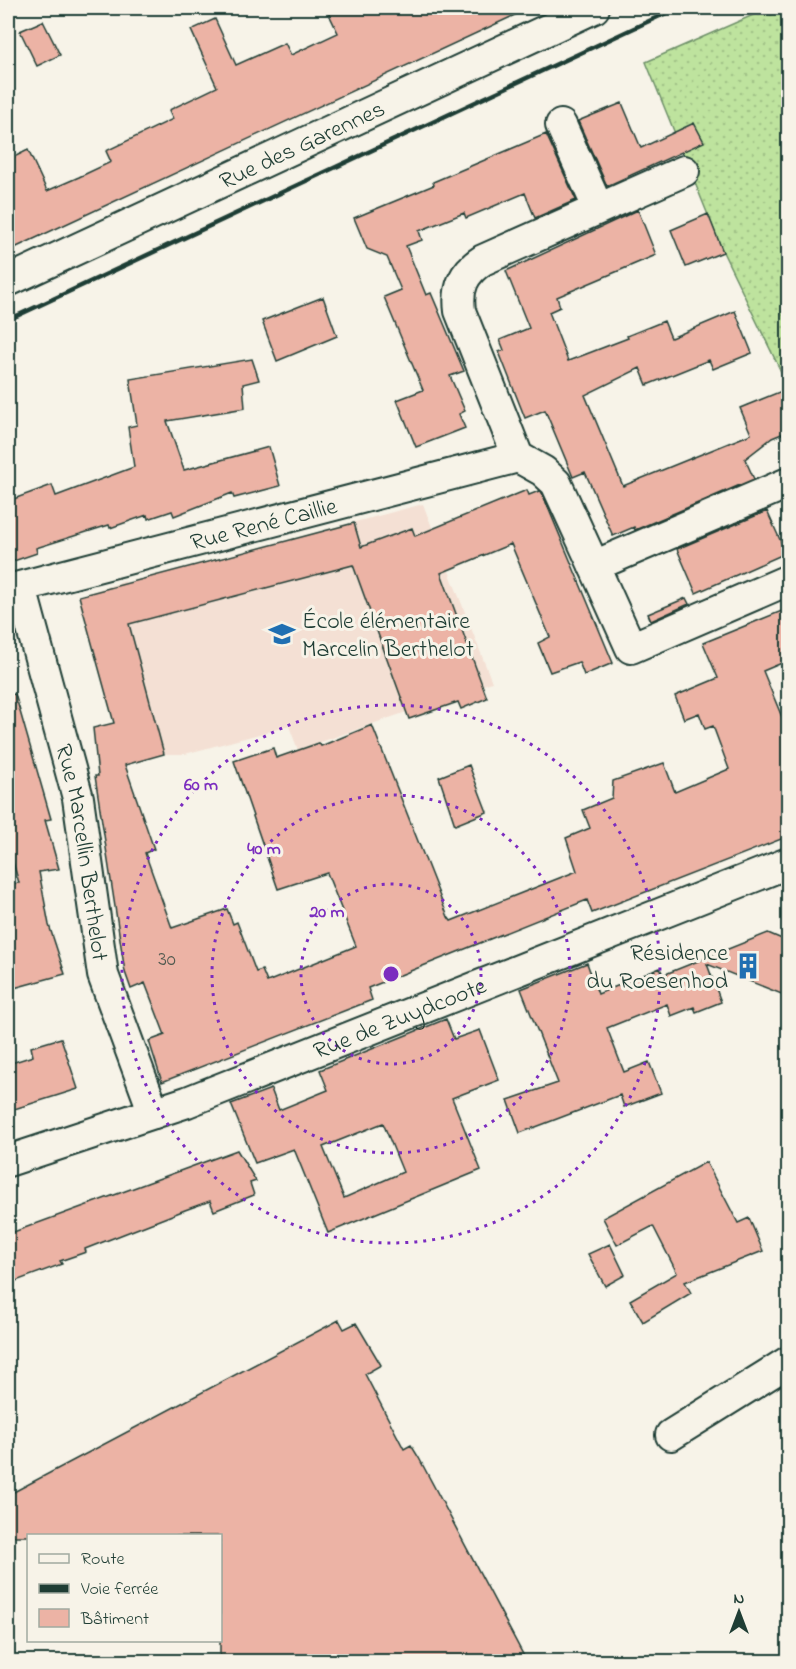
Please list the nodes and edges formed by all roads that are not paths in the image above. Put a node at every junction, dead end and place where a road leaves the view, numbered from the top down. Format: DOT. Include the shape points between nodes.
graph roads {
  1 [pos="594,8"];
  2 [pos="561,125"];
  3 [pos="684,171"];
  4 [pos="598,208"];
  5 [pos="8,281"];
  6 [pos="518,457"];
  7 [pos="789,483"];
  8 [pos="594,566"];
  9 [pos="789,580"];
  10 [pos="14,589"];
  11 [pos="789,863"];
  12 [pos="154,1113"];
  13 [pos="8,1161"];
  14 [pos="789,1362"];
  15 [pos="671,1435"];
  1 -- 5 [label="street, Rue des Garennes"];
  2 -- 4 [label="street"];
  3 -- 4 [label="street"];
  4 -- 6 [label="street" via="483,260 465,277 459,290 460,311"];
  6 -- 8 [label="street" via="556,483"];
  6 -- 10 [label="street, Rue René Caillie"];
  7 -- 8 [label="street"];
  8 -- 9 [label="street" via="631,648"];
  10 -- 12 [label="street, Rue Marcellin Berthelot" via="78,798 103,975"];
  11 -- 12 [label="street, Rue de Zuydcoote"];
  12 -- 13 [label="street, Rue de Zuydcoote"];
  14 -- 15 [label="street"];
}
